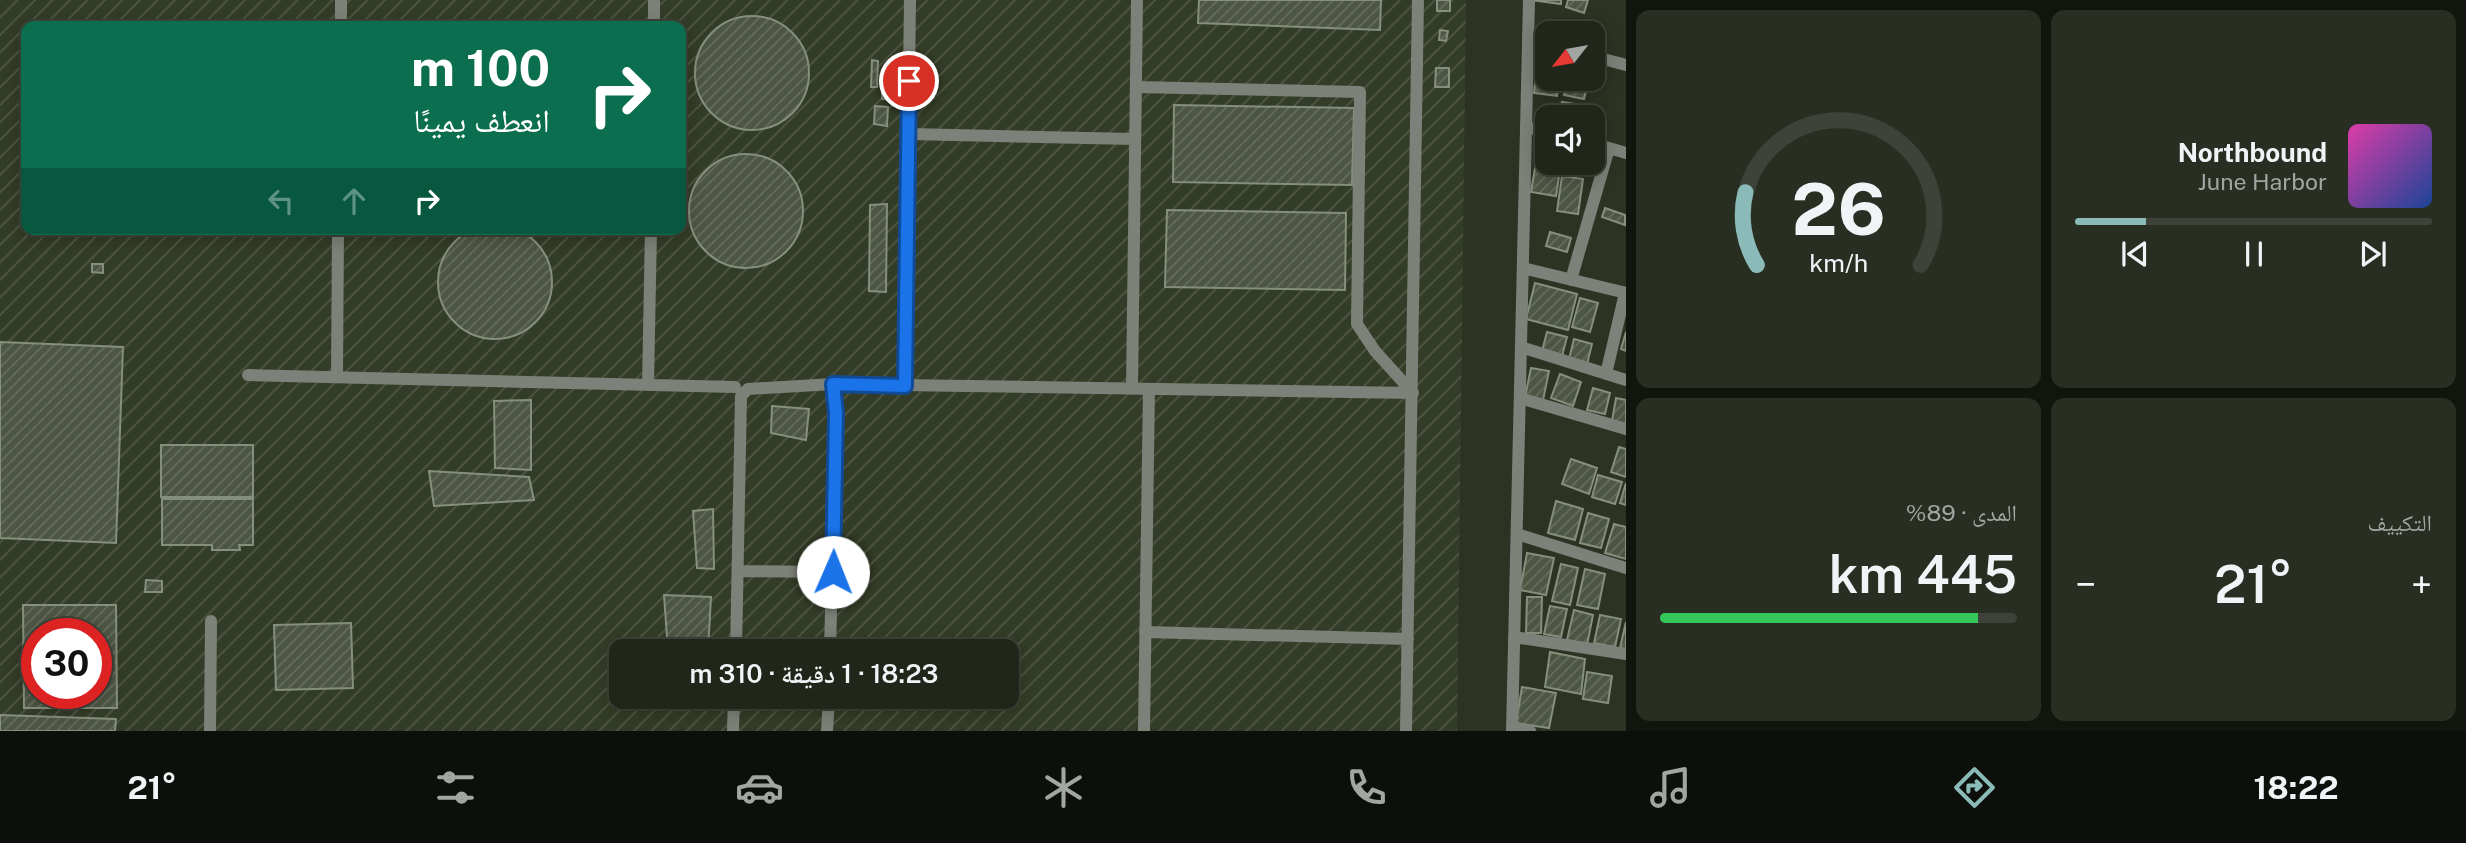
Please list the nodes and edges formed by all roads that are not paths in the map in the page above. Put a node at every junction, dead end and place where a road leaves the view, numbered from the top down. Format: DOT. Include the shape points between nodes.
graph roads {
  1 [pos="341,0"];
  2 [pos="654,0"];
  3 [pos="910,0"];
  4 [pos="1137,0"];
  5 [pos="1418,0"];
  6 [pos="1529,0"];
  7 [pos="341,21"];
  8 [pos="654,21"];
  9 [pos="1528,37"];
  10 [pos="1535,39"];
  11 [pos="1605,59"];
  12 [pos="1626,65"];
  13 [pos="1136,87"];
  14 [pos="1526,127"];
  15 [pos="1535,129"];
  16 [pos="909,134"];
  17 [pos="1135,139"];
  18 [pos="1605,147"];
  19 [pos="1609,148"];
  20 [pos="1626,153"];
  21 [pos="338,235"];
  22 [pos="651,235"];
  23 [pos="1523,268"];
  24 [pos="1571,280"];
  25 [pos="1625,293"];
  26 [pos="1521,347"];
  27 [pos="1606,374"];
  28 [pos="248,375"];
  29 [pos="337,377"];
  30 [pos="1626,380"];
  31 [pos="833,384"];
  32 [pos="649,385"];
  33 [pos="905,386"];
  34 [pos="735,387"];
  35 [pos="1132,389"];
  36 [pos="1149,390"];
  37 [pos="1413,393"];
  38 [pos="1520,398"];
  39 [pos="1626,429"];
  40 [pos="1517,534"];
  41 [pos="1626,568"];
  42 [pos="739,571"];
  43 [pos="833,572"];
  44 [pos="211,621"];
  45 [pos="1145,632"];
  46 [pos="1514,637"];
  47 [pos="736,639"];
  48 [pos="830,639"];
  49 [pos="1408,639"];
  50 [pos="1626,654"];
  51 [pos="734,709"];
  52 [pos="828,709"];
  53 [pos="1512,729"];
  54 [pos="210,731"];
  55 [pos="733,731"];
  56 [pos="827,731"];
  57 [pos="1144,731"];
  58 [pos="1406,731"];
  59 [pos="1530,731"];
  1 -- 7 [label="street"];
  2 -- 8 [label="street"];
  3 -- 16 [label="street"];
  4 -- 13 [label="street"];
  5 -- 37 [label="street"];
  6 -- 9 [label="street"];
  9 -- 10 [label="street"];
  9 -- 14 [label="street"];
  11 -- 12 [label="street"];
  13 -- 17 [label="street"];
  13 -- 37 [label="street" via="1360,92 1357,324"];
  14 -- 15 [label="street"];
  14 -- 23 [label="street"];
  16 -- 17 [label="street"];
  16 -- 33 [label="street"];
  17 -- 35 [label="street"];
  18 -- 19 [label="street"];
  19 -- 20 [label="street"];
  19 -- 24 [label="street"];
  21 -- 29 [label="street"];
  22 -- 32 [label="street"];
  23 -- 24 [label="street"];
  23 -- 26 [label="street"];
  24 -- 25 [label="street"];
  25 -- 27 [label="street"];
  26 -- 27 [label="street"];
  26 -- 38 [label="street"];
  27 -- 30 [label="street"];
  28 -- 29 [label="street"];
  29 -- 32 [label="street"];
  31 -- 33 [label="street"];
  31 -- 42 [label="street" via="748,388 741,396"];
  31 -- 43 [label="street"];
  32 -- 34 [label="street"];
  33 -- 35 [label="street"];
  35 -- 36 [label="street"];
  36 -- 37 [label="street"];
  36 -- 45 [label="street"];
  37 -- 49 [label="street"];
  38 -- 39 [label="street"];
  38 -- 40 [label="street"];
  40 -- 41 [label="street"];
  40 -- 46 [label="street"];
  42 -- 43 [label="street"];
  42 -- 47 [label="street"];
  43 -- 48 [label="street"];
  44 -- 54 [label="street"];
  45 -- 49 [label="street"];
  45 -- 57 [label="street"];
  46 -- 50 [label="street"];
  46 -- 53 [label="street"];
  49 -- 58 [label="street"];
  51 -- 55 [label="street"];
  52 -- 56 [label="street"];
  53 -- 59 [label="street"];
}
